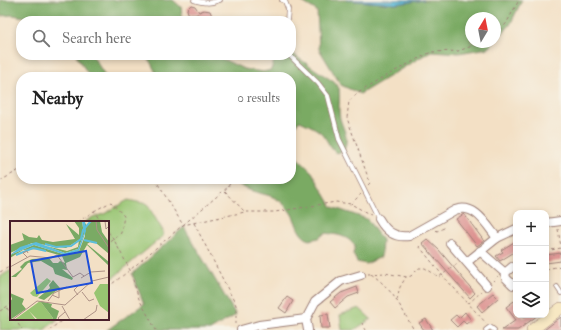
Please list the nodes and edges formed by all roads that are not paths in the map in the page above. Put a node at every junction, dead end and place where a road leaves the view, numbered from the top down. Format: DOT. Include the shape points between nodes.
graph roads {
  1 [pos="194,0"];
  2 [pos="220,0"];
  3 [pos="282,0"];
  4 [pos="287,16"];
  5 [pos="294,60"];
  6 [pos="379,219"];
  7 [pos="559,221"];
  8 [pos="549,223"];
  9 [pos="513,230"];
  10 [pos="497,238"];
  11 [pos="450,243"];
  12 [pos="480,251"];
  13 [pos="465,260"];
  14 [pos="512,267"];
  15 [pos="505,273"];
  16 [pos="361,275"];
  17 [pos="513,285"];
  18 [pos="487,286"];
  19 [pos="557,287"];
  20 [pos="561,293"];
  21 [pos="561,308"];
  22 [pos="306,319"];
  23 [pos="492,328"];
  24 [pos="241,330"];
  25 [pos="308,330"];
  26 [pos="486,330"];
  27 [pos="532,330"];
  1 -- 2 [label="lane" via="212,3"];
  3 -- 4 [label="lane" via="285,1"];
  5 -- 6 [label="lane" via="328,96 339,140"];
  6 -- 10 [label="street" via="386,231 402,237 409,236 455,210 469,208"];
  7 -- 8 [label="street"];
  9 -- 10 [label="street"];
  10 -- 12 [label="street"];
  11 -- 13 [label="street"];
  12 -- 13 [label="street"];
  12 -- 15 [label="street"];
  13 -- 18 [label="street"];
  14 -- 15 [label="street"];
  15 -- 17 [label="street"];
  16 -- 22 [label="street" via="341,281 315,302"];
  19 -- 20 [label="lane"];
  21 -- 27 [label="main road"];
  22 -- 24 [label="street"];
  22 -- 25 [label="street"];
  23 -- 26 [label="lane"];
}
